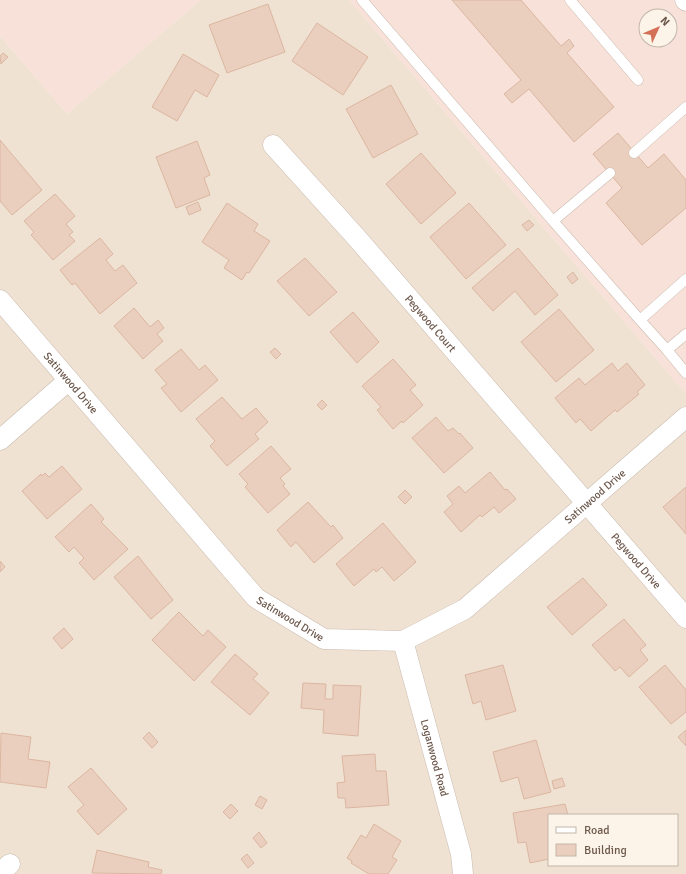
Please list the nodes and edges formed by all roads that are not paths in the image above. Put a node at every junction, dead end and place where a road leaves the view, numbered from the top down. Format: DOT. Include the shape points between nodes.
graph roads {
  1 [pos="362,0"];
  2 [pos="570,0"];
  3 [pos="638,80"];
  4 [pos="686,107"];
  5 [pos="273,145"];
  6 [pos="634,153"];
  7 [pos="610,173"];
  8 [pos="553,221"];
  9 [pos="686,279"];
  10 [pos="0,300"];
  11 [pos="640,320"];
  12 [pos="686,334"];
  13 [pos="667,350"];
  14 [pos="686,373"];
  15 [pos="69,380"];
  16 [pos="686,417"];
  17 [pos="0,440"];
  18 [pos="587,503"];
  19 [pos="686,618"];
  20 [pos="403,641"];
  21 [pos="463,874"];
  1 -- 8 [label="lane"];
  2 -- 3 [label="lane"];
  4 -- 6 [label="lane"];
  5 -- 18 [label="street, Pegwood Court"];
  7 -- 8 [label="lane"];
  8 -- 11 [label="lane"];
  9 -- 11 [label="lane"];
  10 -- 15 [label="street, Satinwood Drive"];
  11 -- 13 [label="lane"];
  12 -- 13 [label="lane"];
  13 -- 14 [label="lane"];
  15 -- 17 [label="street"];
  15 -- 20 [label="street, Satinwood Drive" via="256,598 324,639"];
  16 -- 18 [label="street, Satinwood Drive"];
  18 -- 19 [label="street, Pegwood Drive"];
  18 -- 20 [label="street, Satinwood Drive" via="465,609"];
  20 -- 21 [label="street, Loganwood Road" via="461,854"];
}
